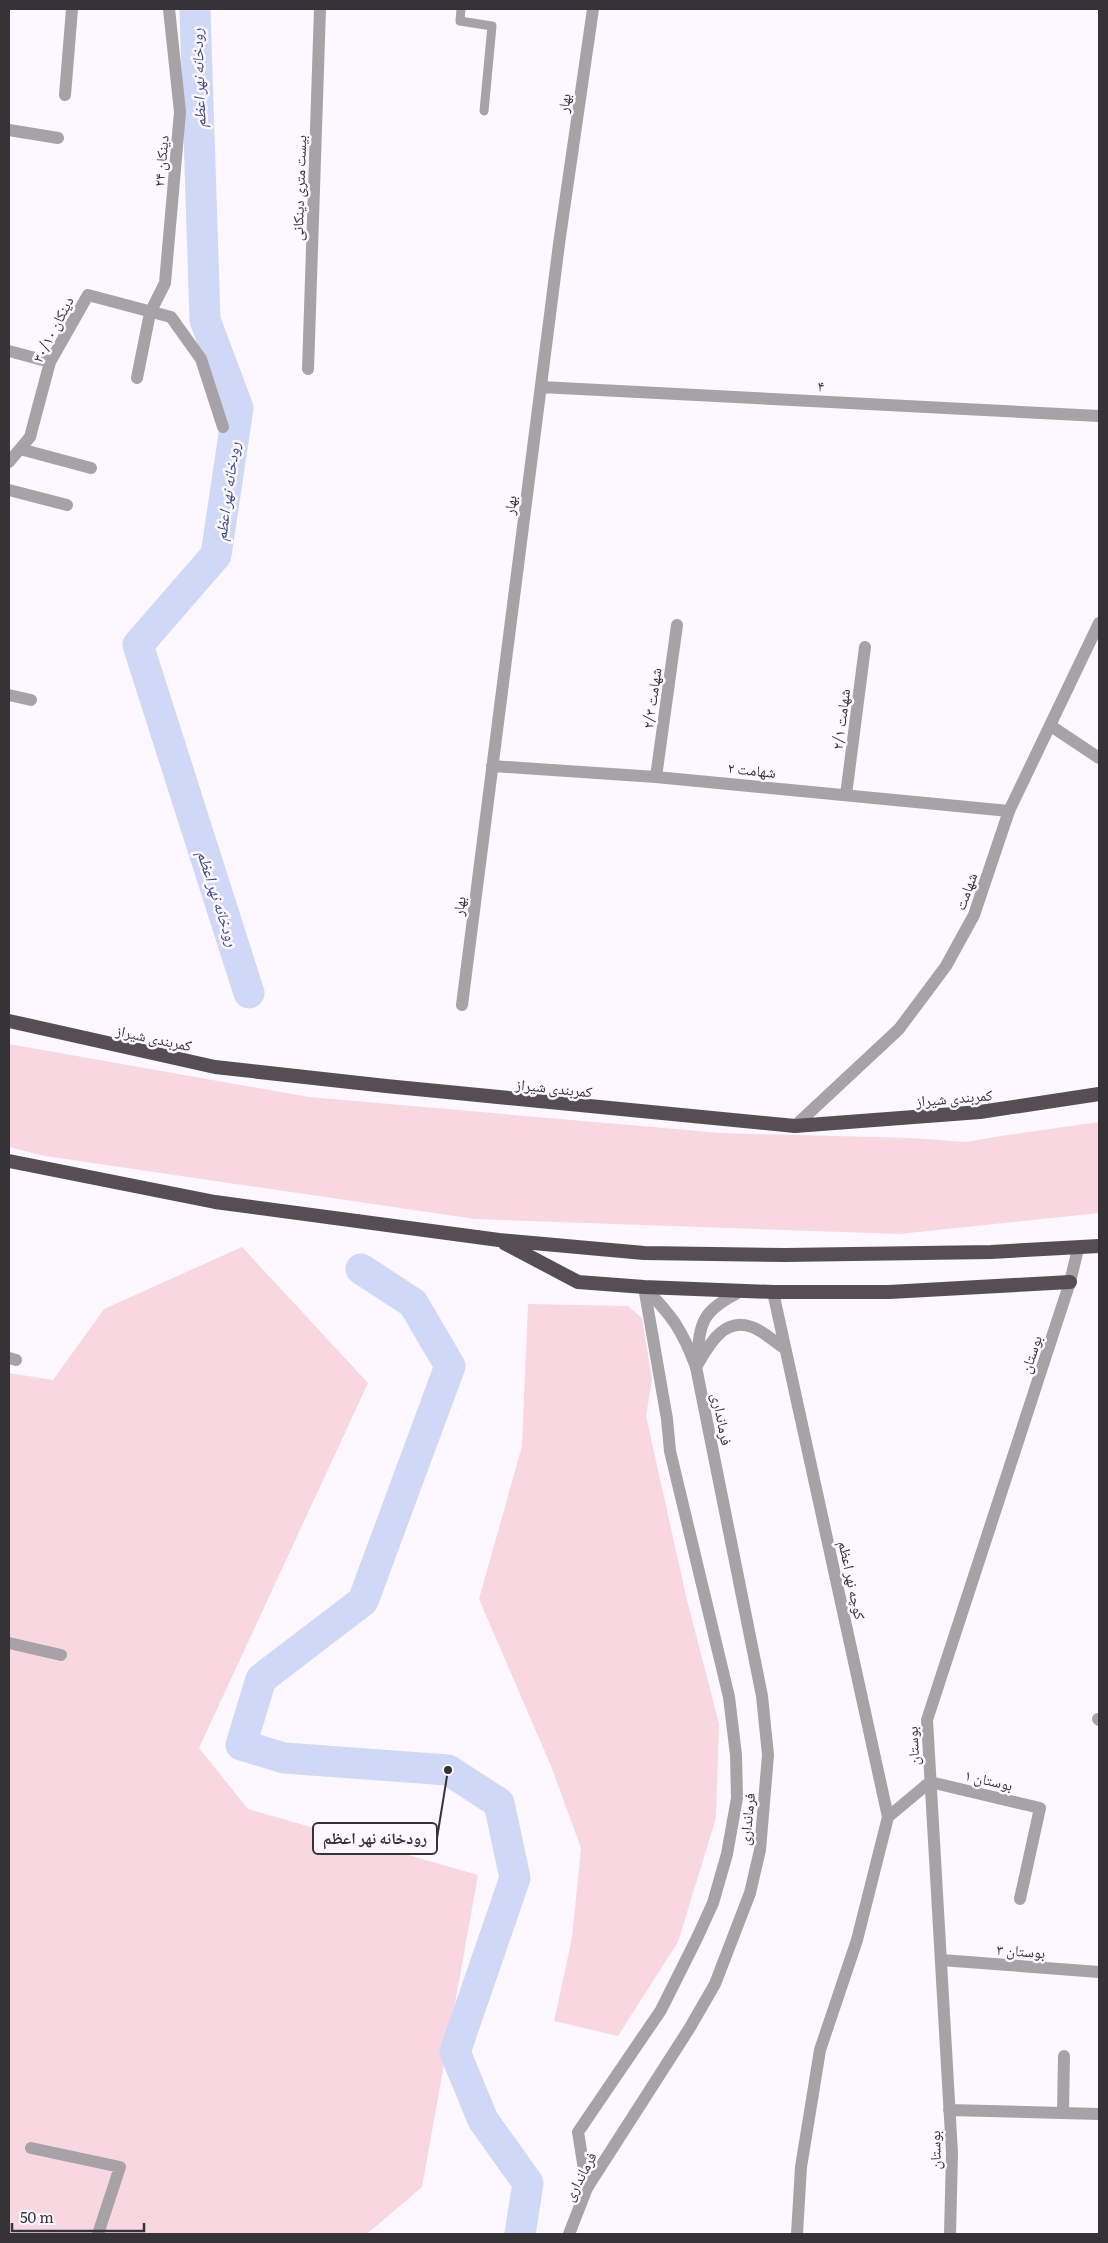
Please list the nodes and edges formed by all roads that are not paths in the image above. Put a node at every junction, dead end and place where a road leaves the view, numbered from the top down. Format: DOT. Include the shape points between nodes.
graph roads {
  1 [pos="72,9"];
  2 [pos="169,9"];
  3 [pos="320,9"];
  4 [pos="461,9"];
  5 [pos="593,9"];
  6 [pos="65,95"];
  7 [pos="484,111"];
  8 [pos="9,130"];
  9 [pos="58,138"];
  10 [pos="150,313"];
  11 [pos="9,351"];
  12 [pos="50,362"];
  13 [pos="308,369"];
  14 [pos="137,378"];
  15 [pos="541,387"];
  16 [pos="1099,416"];
  17 [pos="223,427"];
  18 [pos="20,448"];
  19 [pos="9,462"];
  20 [pos="91,468"];
  21 [pos="9,490"];
  22 [pos="67,505"];
  23 [pos="1099,623"];
  24 [pos="678,624"];
  25 [pos="1095,642"];
  26 [pos="865,647"];
  27 [pos="9,695"];
  28 [pos="31,700"];
  29 [pos="1051,726"];
  30 [pos="1099,758"];
  31 [pos="492,766"];
  32 [pos="656,776"];
  33 [pos="846,795"];
  34 [pos="1009,810"];
  35 [pos="462,1005"];
  36 [pos="9,1021"];
  37 [pos="1099,1094"];
  38 [pos="795,1126"];
  39 [pos="9,1161"];
  40 [pos="499,1240"];
  41 [pos="1099,1246"];
  42 [pos="1078,1249"];
  43 [pos="1070,1282"];
  44 [pos="644,1287"];
  45 [pos="740,1291"];
  46 [pos="773,1292"];
  47 [pos="785,1349"];
  48 [pos="696,1367"];
  49 [pos="9,1643"];
  50 [pos="62,1655"];
  51 [pos="930,1782"];
  52 [pos="888,1817"];
  53 [pos="1020,1899"];
  54 [pos="941,1960"];
  55 [pos="1099,1972"];
  56 [pos="1064,2056"];
  57 [pos="949,2110"];
  58 [pos="1063,2113"];
  59 [pos="1099,2114"];
  60 [pos="31,2148"];
  61 [pos="587,2188"];
  62 [pos="98,2234"];
  63 [pos="569,2234"];
  64 [pos="797,2234"];
  65 [pos="950,2234"];
  1 -- 6 [label="street"];
  2 -- 10 [label="street, ۲۴ دینکان" via="180,112 165,283"];
  3 -- 13 [label="street, بیست متری دینکانی"];
  4 -- 7 [label="lane" via="460,21 492,26"];
  5 -- 15 [label="street, بهار"];
  8 -- 9 [label="street"];
  10 -- 12 [label="street, ۳۰/۱۰ دینکان" via="88,295"];
  10 -- 14 [label="street, ۲۴ دینکان"];
  10 -- 17 [label="street" via="171,317 201,359"];
  11 -- 12 [label="street"];
  12 -- 18 [label="street, ۳۰/۱۰ دینکان" via="30,437"];
  15 -- 16 [label="street, ۴"];
  15 -- 31 [label="street, بهار"];
  18 -- 19 [label="street, ۳۰/۱۰ دینکان"];
  18 -- 20 [label="street"];
  21 -- 22 [label="street"];
  23 -- 25 [label="street, شهامت"];
  24 -- 32 [label="street, ۲/۳ شهامت"];
  25 -- 29 [label="street, شهامت"];
  26 -- 33 [label="street, ۲/۱ شهامت"];
  27 -- 28 [label="street"];
  29 -- 30 [label="street"];
  29 -- 34 [label="street, شهامت"];
  31 -- 32 [label="street, ۲ شهامت"];
  31 -- 35 [label="street, بهار"];
  32 -- 33 [label="street, ۲ شهامت"];
  33 -- 34 [label="street, ۲ شهامت"];
  34 -- 38 [label="street, شهامت" via="974,915 946,966 899,1029"];
  36 -- 38 [label="highway, کمربندی شیراز" via="216,1067"];
  37 -- 38 [label="highway, کمربندی شیراز" via="980,1112"];
  39 -- 40 [label="highway" via="215,1202"];
  40 -- 42 [label="highway" via="692,1254"];
  40 -- 44 [label="highway" via="578,1282"];
  41 -- 42 [label="highway"];
  42 -- 43 [label="street, بوستان"];
  43 -- 46 [label="highway" via="889,1292"];
  43 -- 51 [label="street, بوستان" via="927,1720"];
  44 -- 45 [label="highway"];
  44 -- 48 [label="street, فرمانداری" via="684,1335"];
  44 -- 61 [label="street" via="670,1451 729,1697 737,1798 727,1854 713,1903 697,1938 661,2010 578,2132"];
  45 -- 46 [label="highway"];
  45 -- 48 [label="street, فرمانداری" via="718,1304 707,1316 699,1330"];
  46 -- 47 [label="street, کوچه نهر اعظم"];
  47 -- 48 [label="street" via="752,1327 734,1325 716,1334"];
  47 -- 52 [label="street, کوچه نهر اعظم"];
  48 -- 61 [label="street, فرمانداری" via="762,1696 768,1755 760,1850 750,1893 715,1984"];
  49 -- 50 [label="street"];
  51 -- 52 [label="street"];
  51 -- 53 [label="street, ۱ بوستان" via="1040,1808"];
  51 -- 54 [label="street, بوستان"];
  52 -- 64 [label="street" via="857,1940 820,2050 801,2167"];
  54 -- 55 [label="street, ۳ بوستان"];
  54 -- 57 [label="street, بوستان"];
  56 -- 58 [label="street"];
  57 -- 58 [label="street"];
  57 -- 65 [label="street, بوستان" via="952,2153"];
  58 -- 59 [label="street"];
  60 -- 62 [label="street" via="120,2167"];
  61 -- 63 [label="street, فرمانداری"];
}
